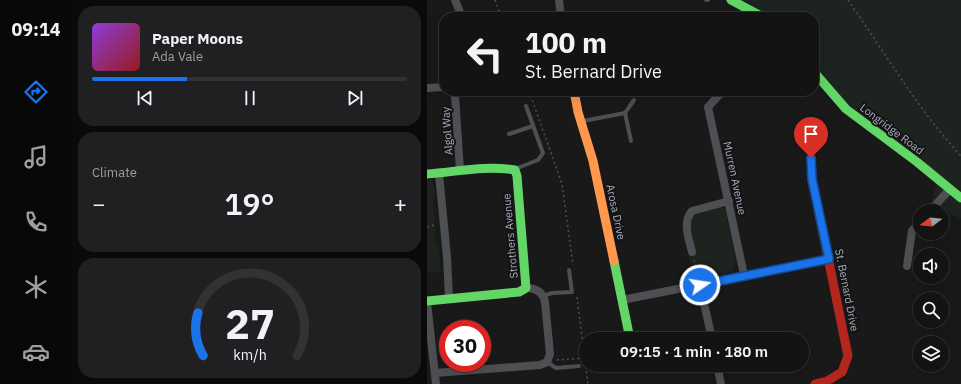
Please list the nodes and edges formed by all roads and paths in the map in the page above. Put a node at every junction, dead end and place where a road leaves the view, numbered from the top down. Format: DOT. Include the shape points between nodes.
graph roads {
  1 [pos="455,0"];
  2 [pos="495,0"];
  3 [pos="559,0"];
  4 [pos="731,0"];
  5 [pos="848,0"];
  6 [pos="460,12"];
  7 [pos="499,12"];
  8 [pos="560,12"];
  9 [pos="750,12"];
  10 [pos="819,78"];
  11 [pos="439,87"];
  12 [pos="427,88"];
  13 [pos="455,96"];
  14 [pos="531,96"];
  15 [pos="575,96"];
  16 [pos="718,96"];
  17 [pos="635,100"];
  18 [pos="526,106"];
  19 [pos="625,113"];
  20 [pos="580,121"];
  21 [pos="533,126"];
  22 [pos="509,134"];
  23 [pos="631,141"];
  24 [pos="961,156"];
  25 [pos="811,158"];
  26 [pos="460,170"];
  27 [pos="515,170"];
  28 [pos="427,174"];
  29 [pos="439,174"];
  30 [pos="950,189"];
  31 [pos="961,198"];
  32 [pos="729,201"];
  33 [pos="936,204"];
  34 [pos="913,231"];
  35 [pos="692,252"];
  36 [pos="829,259"];
  37 [pos="907,266"];
  38 [pos="571,269"];
  39 [pos="744,276"];
  40 [pos="700,285"];
  41 [pos="526,288"];
  42 [pos="574,295"];
  43 [pos="543,296"];
  44 [pos="449,298"];
  45 [pos="622,300"];
  46 [pos="427,302"];
  47 [pos="580,332"];
  48 [pos="628,332"];
  49 [pos="710,332"];
  50 [pos="430,346"];
  51 [pos="579,358"];
  52 [pos="548,360"];
  53 [pos="579,366"];
  54 [pos="587,372"];
  55 [pos="718,372"];
  56 [pos="435,373"];
  57 [pos="436,384"];
  58 [pos="588,384"];
  59 [pos="721,384"];
  60 [pos="815,384"];
  1 -- 6 [label="street"];
  2 -- 7 [label="path"];
  3 -- 8 [label="street"];
  4 -- 9 [label="street"];
  5 -- 24 [label="path" via="927,116"];
  10 -- 30 [label="street, Longridge Road" via="846,109"];
  11 -- 12 [label="street"];
  13 -- 26 [label="street, Algol Way"];
  14 -- 38 [label="path" via="562,184"];
  15 -- 20 [label="street, Arosa Drive"];
  16 -- 32 [label="street, Murren Avenue" via="708,107"];
  17 -- 19 [label="lane"];
  18 -- 21 [label="lane"];
  19 -- 20 [label="lane"];
  19 -- 23 [label="lane"];
  20 -- 45 [label="street, Arosa Drive" via="593,161"];
  21 -- 22 [label="lane"];
  21 -- 27 [label="lane" via="543,150 542,155 539,160"];
  25 -- 36 [label="street, St. Bernard Drive" via="812,179"];
  26 -- 27 [label="street"];
  26 -- 29 [label="street"];
  27 -- 41 [label="street, Strothers Avenue"];
  28 -- 29 [label="street"];
  29 -- 44 [label="street"];
  30 -- 31 [label="street, Longridge Road"];
  30 -- 33 [label="street"];
  32 -- 35 [label="street" via="692,211 688,215 686,222"];
  32 -- 39 [label="street, Murren Avenue"];
  34 -- 37 [label="street"];
  35 -- 40 [label="path"];
  36 -- 39 [label="street"];
  36 -- 60 [label="street, St. Bernard Drive" via="848,356 841,372 827,381"];
  38 -- 42 [label="lane"];
  39 -- 40 [label="street"];
  40 -- 45 [label="street"];
  40 -- 49 [label="street"];
  41 -- 43 [label="street" via="533,288"];
  41 -- 44 [label="street, Strothers Avenue" via="519,292"];
  42 -- 43 [label="lane" via="552,293"];
  42 -- 47 [label="path"];
  43 -- 52 [label="street" via="550,354"];
  44 -- 46 [label="street, Strothers Avenue"];
  45 -- 48 [label="street, Arosa Drive"];
  46 -- 50 [label="street"];
  50 -- 56 [label="street"];
  51 -- 52 [label="path"];
  52 -- 53 [label="lane" via="556,368"];
  52 -- 56 [label="street" via="540,365"];
  54 -- 58 [label="path"];
  55 -- 59 [label="street"];
  56 -- 57 [label="street"];
}
